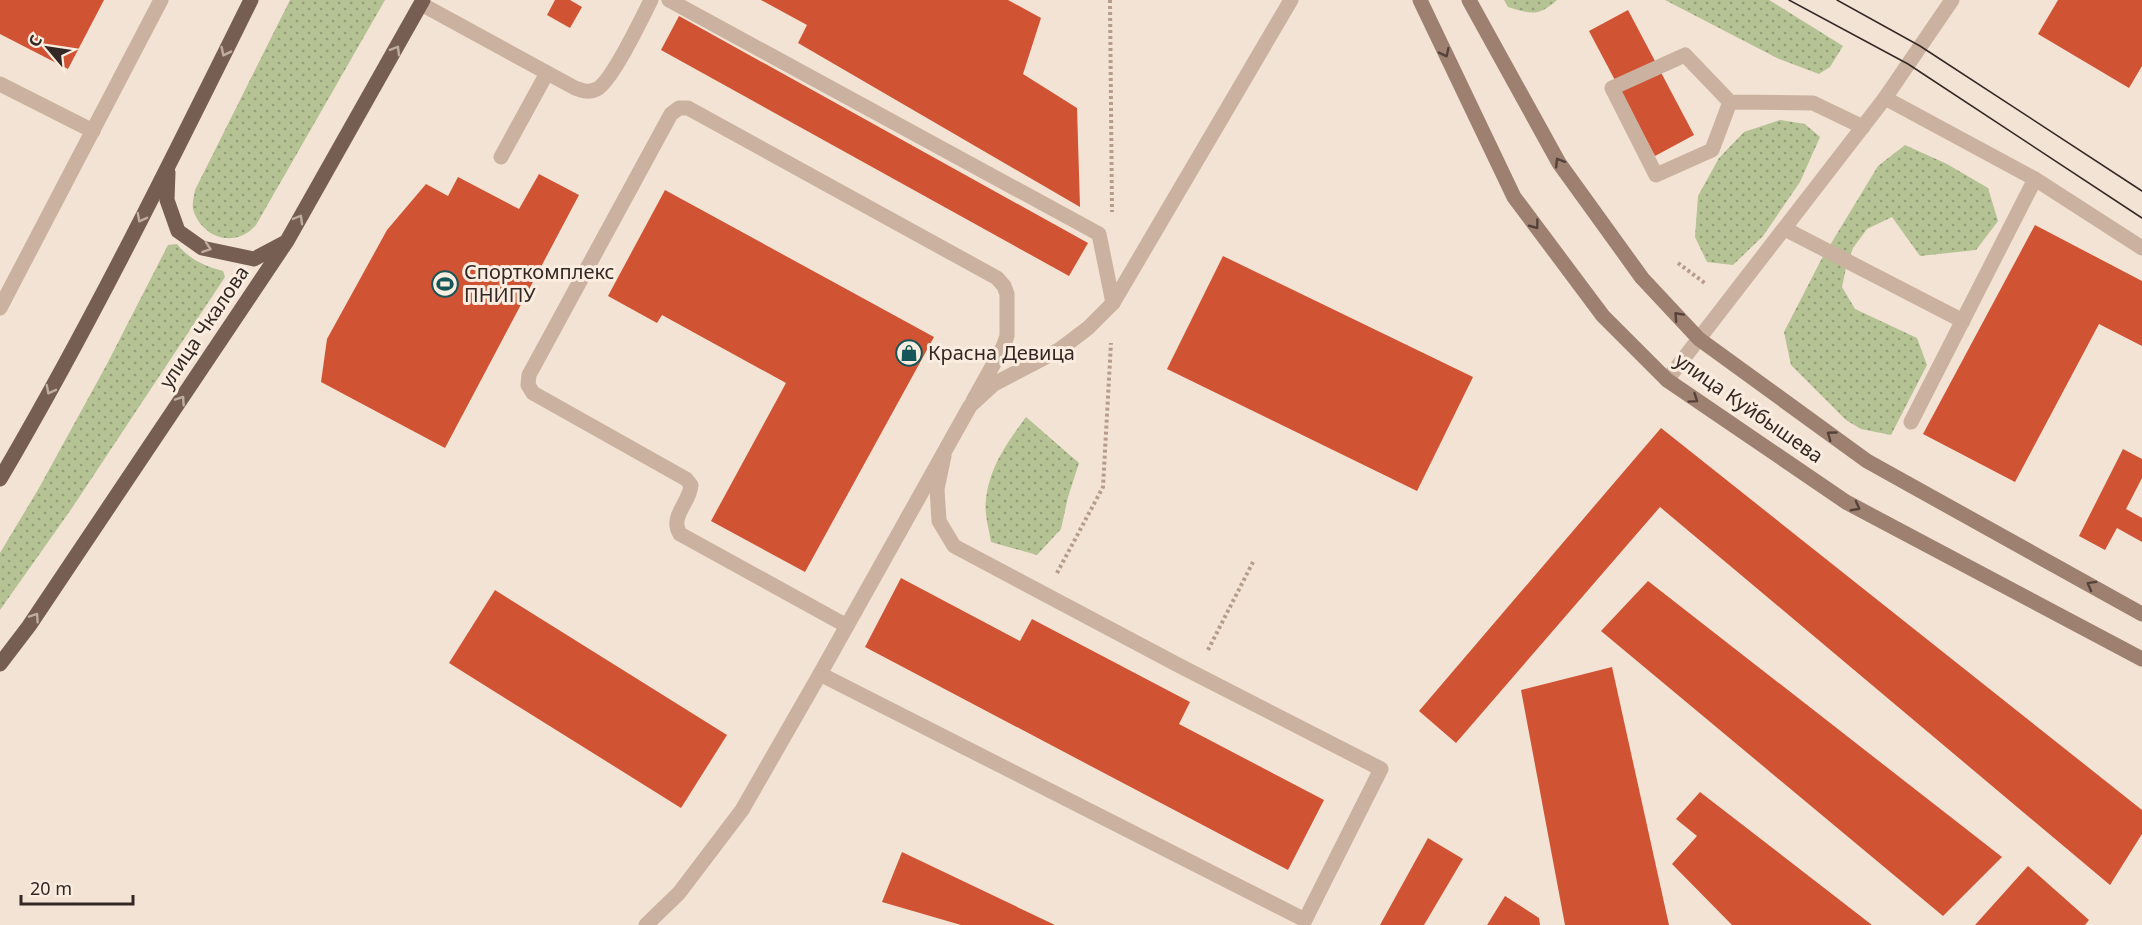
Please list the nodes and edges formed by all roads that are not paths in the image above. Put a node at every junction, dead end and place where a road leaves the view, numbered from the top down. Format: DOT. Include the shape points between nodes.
graph roads {
  1 [pos="161,0"];
  2 [pos="251,0"];
  3 [pos="651,0"];
  4 [pos="669,0"];
  5 [pos="1420,0"];
  6 [pos="1469,0"];
  7 [pos="1952,0"];
  8 [pos="1288,1"];
  9 [pos="422,2"];
  10 [pos="547,73"];
  11 [pos="0,84"];
  12 [pos="1885,98"];
  13 [pos="1730,102"];
  14 [pos="1863,127"];
  15 [pos="93,131"];
  16 [pos="501,157"];
  17 [pos="168,166"];
  18 [pos="2035,179"];
  19 [pos="1785,230"];
  20 [pos="287,242"];
  21 [pos="2142,249"];
  22 [pos="1113,303"];
  23 [pos="0,308"];
  24 [pos="1963,321"];
  25 [pos="1699,339"];
  26 [pos="1667,380"];
  27 [pos="970,406"];
  28 [pos="1911,422"];
  29 [pos="945,450"];
  30 [pos="0,479"];
  31 [pos="2142,614"];
  32 [pos="847,626"];
  33 [pos="2142,659"];
  34 [pos="0,664"];
  35 [pos="820,674"];
  36 [pos="646,925"];
  1 -- 15 [label="street"];
  2 -- 17 [label="main road, one-way"];
  3 -- 10 [label="street" via="600,88 587,92"];
  4 -- 22 [label="street" via="1099,234"];
  5 -- 26 [label="main road, улица Куйбышева, one-way" via="1514,197 1603,316"];
  25 -- 6 [label="main road, улица Куйбышева, one-way" via="1642,278 1559,163"];
  7 -- 12 [label="street"];
  8 -- 22 [label="street"];
  9 -- 10 [label="street"];
  20 -- 9 [label="main road, улица Чкалова, one-way"];
  10 -- 16 [label="street"];
  11 -- 15 [label="street"];
  12 -- 14 [label="street"];
  12 -- 18 [label="street"];
  13 -- 13 [label="street" via="1685,55 1612,88 1656,176 1712,150"];
  13 -- 14 [label="street" via="1813,103"];
  14 -- 19 [label="street"];
  15 -- 23 [label="street"];
  17 -- 20 [label="main road, one-way" via="167,200 178,231 202,248 254,259"];
  17 -- 30 [label="main road, one-way"];
  18 -- 21 [label="street"];
  18 -- 24 [label="street"];
  19 -- 24 [label="street"];
  19 -- 25 [label="street"];
  34 -- 20 [label="main road, улица Чкалова, one-way"];
  22 -- 27 [label="street" via="1059,350 994,384"];
  24 -- 28 [label="street"];
  25 -- 26 [label="street"];
  31 -- 25 [label="main road, улица Куйбышева, one-way" via="1867,461"];
  26 -- 33 [label="main road, улица Куйбышева, one-way" via="1846,502"];
  27 -- 29 [label="street"];
  27 -- 32 [label="street" via="1007,336 1006,294 997,278 688,108 671,114 529,375 528,385 533,393 686,479 691,485 676,519 680,534"];
  29 -- 32 [label="street"];
  29 -- 35 [label="street" via="937,489 939,521 954,546 1381,769 1305,920"];
  32 -- 35 [label="street"];
  35 -- 36 [label="street" via="742,810 679,893"];
}
